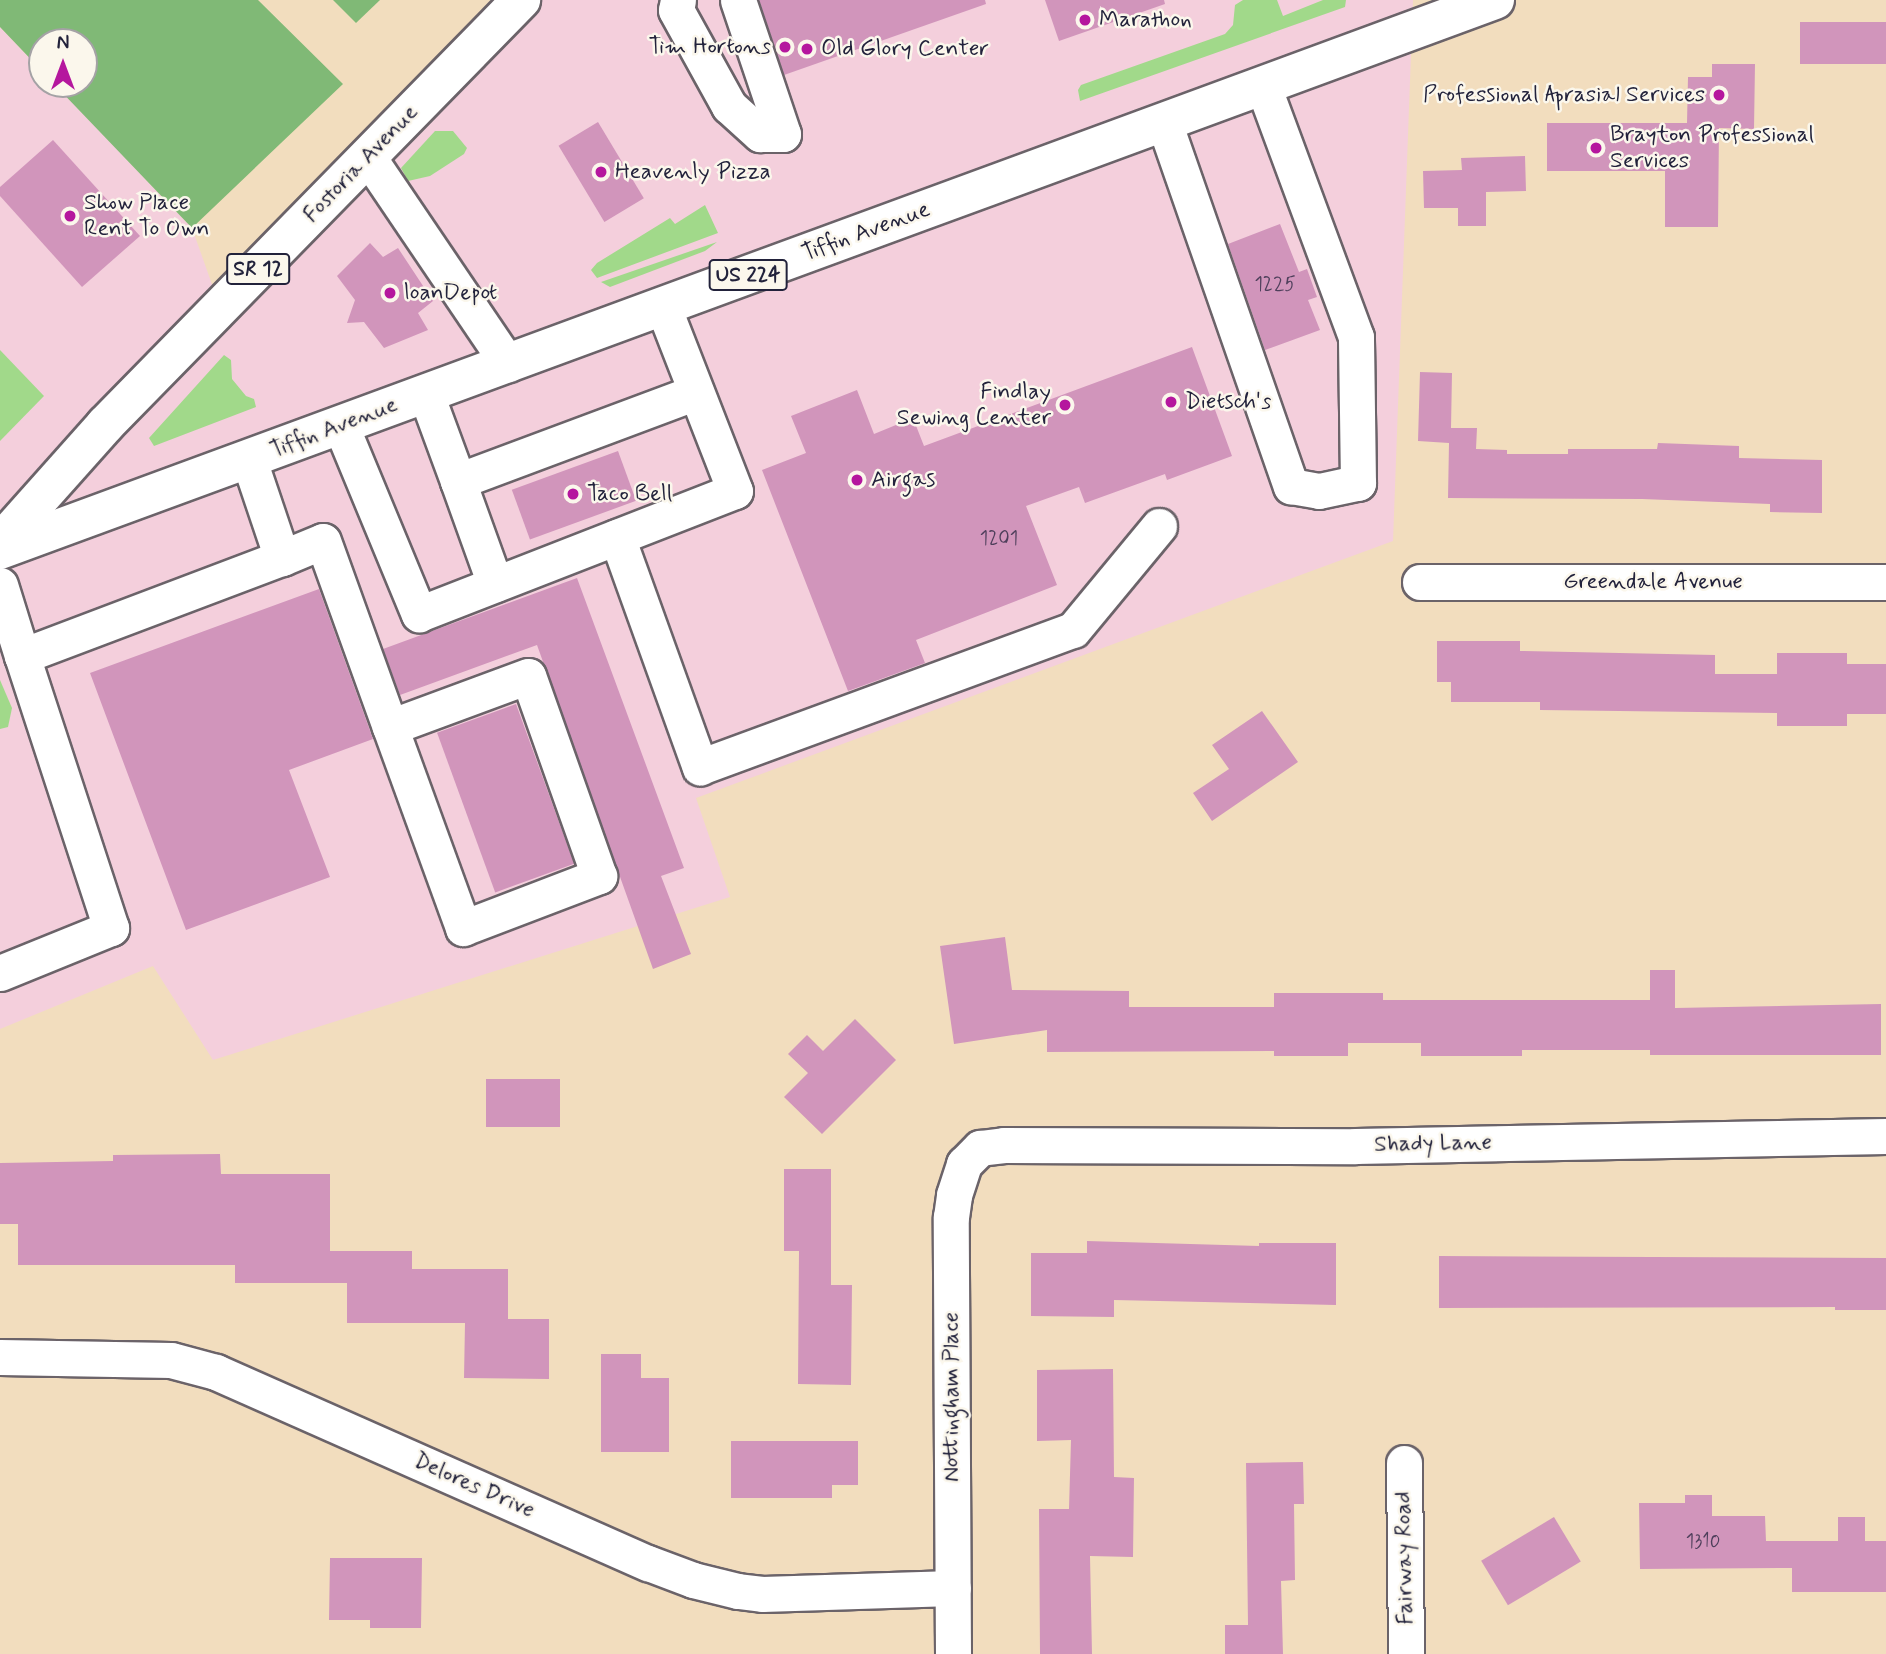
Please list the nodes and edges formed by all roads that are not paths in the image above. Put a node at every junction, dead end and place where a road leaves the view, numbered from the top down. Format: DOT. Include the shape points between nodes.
graph roads {
  1 [pos="521,0"];
  2 [pos="678,0"];
  3 [pos="738,0"];
  4 [pos="1495,0"];
  5 [pos="1263,85"];
  6 [pos="1164,122"];
  7 [pos="368,157"];
  8 [pos="663,306"];
  9 [pos="508,364"];
  10 [pos="696,392"];
  11 [pos="426,394"];
  12 [pos="341,426"];
  13 [pos="249,460"];
  14 [pos="458,481"];
  15 [pos="1159,526"];
  16 [pos="617,537"];
  17 [pos="0,542"];
  18 [pos="0,550"];
  19 [pos="282,558"];
  20 [pos="1420,582"];
  21 [pos="1886,582"];
  22 [pos="495,584"];
  23 [pos="0,585"];
  24 [pos="22,656"];
  25 [pos="390,727"];
  26 [pos="0,972"];
  27 [pos="1886,1136"];
  28 [pos="980,1148"];
  29 [pos="0,1357"];
  30 [pos="1404,1463"];
  31 [pos="953,1588"];
  32 [pos="953,1654"];
  33 [pos="1406,1654"];
  1 -- 7 [label="main road, Fostoria Avenue / SR 12"];
  2 -- 3 [label="street" via="677,10 729,106 760,134 783,134"];
  4 -- 5 [label="main road, Tiffin Avenue / US 224"];
  5 -- 6 [label="main road, Tiffin Avenue / US 224"];
  5 -- 6 [label="street" via="1356,337 1358,483 1319,491 1291,486"];
  6 -- 8 [label="main road, Tiffin Avenue / US 224"];
  7 -- 9 [label="street"];
  7 -- 17 [label="main road, Fostoria Avenue / SR 12" via="105,425"];
  8 -- 9 [label="main road, Tiffin Avenue / US 224"];
  8 -- 10 [label="street"];
  9 -- 11 [label="main road, Tiffin Avenue / US 224"];
  10 -- 14 [label="street"];
  10 -- 16 [label="street" via="735,491"];
  11 -- 12 [label="main road, Tiffin Avenue / US 224"];
  11 -- 14 [label="street"];
  12 -- 13 [label="main road, Tiffin Avenue / US 224"];
  12 -- 22 [label="street" via="418,614"];
  13 -- 18 [label="main road, Tiffin Avenue / US 224"];
  13 -- 19 [label="street"];
  14 -- 22 [label="street"];
  15 -- 16 [label="street" via="1073,630 700,767"];
  16 -- 22 [label="street"];
  19 -- 24 [label="street"];
  19 -- 25 [label="street" via="323,541"];
  20 -- 21 [label="street, Greendale Avenue"];
  23 -- 24 [label="street"];
  24 -- 26 [label="street" via="111,928"];
  25 -- 25 [label="street" via="463,928 599,876 528,676"];
  27 -- 28 [label="street, Shady Lane"];
  28 -- 31 [label="street, Nottingham Place" via="964,1164 951,1217"];
  29 -- 31 [label="street, Delores Drive" via="171,1360 216,1372 692,1580 762,1594"];
  30 -- 33 [label="street, Fairway Road"];
  31 -- 32 [label="street, Nottingham Place"];
}
